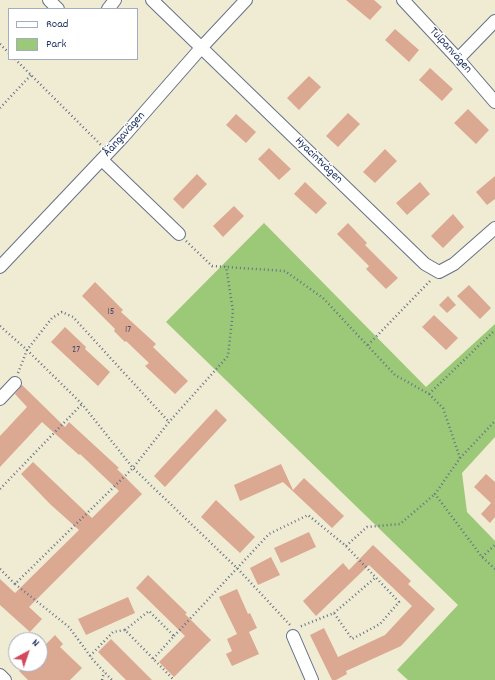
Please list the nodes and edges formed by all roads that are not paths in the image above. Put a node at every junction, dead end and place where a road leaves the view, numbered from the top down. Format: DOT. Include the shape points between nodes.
graph roads {
  1 [pos="49,0"];
  2 [pos="115,0"];
  3 [pos="152,0"];
  4 [pos="246,0"];
  5 [pos="403,0"];
  6 [pos="57,8"];
  7 [pos="109,8"];
  8 [pos="495,21"];
  9 [pos="201,48"];
  10 [pos="458,59"];
  11 [pos="495,102"];
  12 [pos="105,157"];
  13 [pos="495,228"];
  14 [pos="179,234"];
  15 [pos="0,267"];
  16 [pos="14,383"];
  17 [pos="0,399"];
  18 [pos="293,636"];
  19 [pos="0,675"];
  20 [pos="5,680"];
  21 [pos="312,680"];
  1 -- 6 [label="street"];
  2 -- 7 [label="street"];
  3 -- 9 [label="street, Hyacintvägen"];
  4 -- 9 [label="street, Åängavägen"];
  5 -- 10 [label="street, Tulpanvägen"];
  8 -- 10 [label="street"];
  9 -- 12 [label="street, Åängavägen"];
  9 -- 13 [label="street, Hyacintvägen" via="425,264 438,272 454,264"];
  10 -- 11 [label="street, Tulpanvägen"];
  12 -- 14 [label="street"];
  12 -- 15 [label="street, Åängavägen"];
  16 -- 17 [label="street"];
  18 -- 21 [label="street"];
  19 -- 20 [label="street"];
}
